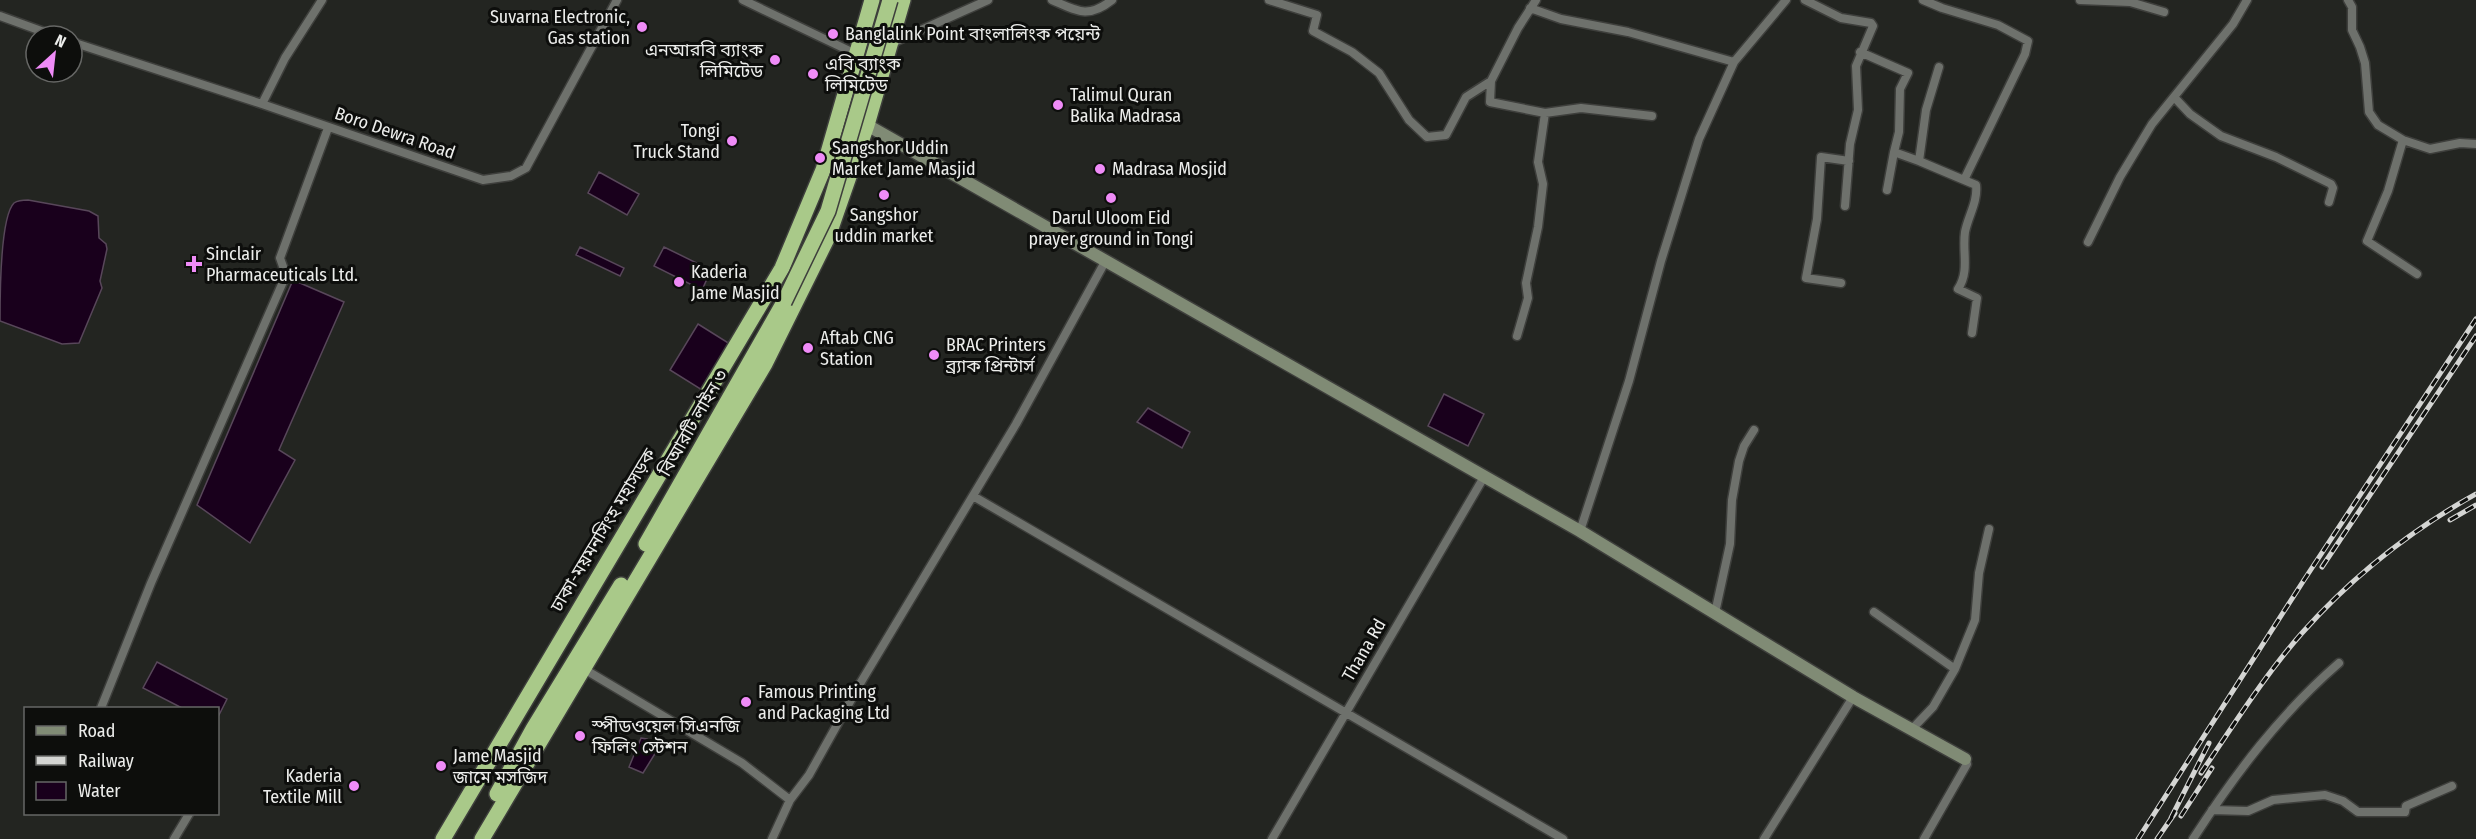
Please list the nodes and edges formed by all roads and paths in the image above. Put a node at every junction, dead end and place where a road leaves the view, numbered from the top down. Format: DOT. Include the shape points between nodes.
graph roads {
  1 [pos="322,0"];
  2 [pos="617,0"];
  3 [pos="743,0"];
  4 [pos="872,0"];
  5 [pos="890,0"];
  6 [pos="903,0"];
  7 [pos="988,0"];
  8 [pos="1052,0"];
  9 [pos="1112,0"];
  10 [pos="1269,0"];
  11 [pos="1536,0"];
  12 [pos="1786,0"];
  13 [pos="1805,0"];
  14 [pos="1923,0"];
  15 [pos="2080,0"];
  16 [pos="2247,0"];
  17 [pos="2348,0"];
  18 [pos="1530,8"];
  19 [pos="2164,12"];
  20 [pos="0,16"];
  21 [pos="24,25"];
  22 [pos="890,44"];
  23 [pos="84,46"];
  24 [pos="1860,52"];
  25 [pos="856,54"];
  26 [pos="1734,62"];
  27 [pos="1939,67"];
  28 [pos="1491,81"];
  29 [pos="2174,97"];
  30 [pos="262,104"];
  31 [pos="1545,113"];
  32 [pos="1652,116"];
  33 [pos="867,125"];
  34 [pos="328,128"];
  35 [pos="2403,140"];
  36 [pos="2476,144"];
  37 [pos="1894,152"];
  38 [pos="1849,161"];
  39 [pos="1919,161"];
  40 [pos="1964,180"];
  41 [pos="1887,190"];
  42 [pos="2329,202"];
  43 [pos="1845,206"];
  44 [pos="2088,242"];
  45 [pos="1106,261"];
  46 [pos="2417,274"];
  47 [pos="1841,283"];
  48 [pos="1972,333"];
  49 [pos="1517,336"];
  50 [pos="1754,430"];
  51 [pos="1484,477"];
  52 [pos="973,496"];
  53 [pos="1989,529"];
  54 [pos="1580,531"];
  55 [pos="1874,612"];
  56 [pos="1715,613"];
  57 [pos="2339,663"];
  58 [pos="584,669"];
  59 [pos="1955,669"];
  60 [pos="1853,697"];
  61 [pos="101,707"];
  62 [pos="1346,713"];
  63 [pos="1912,729"];
  64 [pos="1965,759"];
  65 [pos="2452,786"];
  66 [pos="790,800"];
  67 [pos="2212,810"];
  68 [pos="188,815"];
  69 [pos="174,839"];
  70 [pos="443,839"];
  71 [pos="472,839"];
  72 [pos="482,839"];
  73 [pos="772,839"];
  74 [pos="1272,839"];
  75 [pos="1563,839"];
  76 [pos="1764,839"];
  77 [pos="1924,839"];
  78 [pos="2193,839"];
  1 -- 30 [label="street" via="285,58"];
  2 -- 34 [label="street, Boro Dewra Road" via="526,168 512,176 483,180"];
  3 -- 25 [label="street"];
  4 -- 25 [label="highway, ঢাকা-ময়মনসিংহ মহাসড়ক"];
  5 -- 71 [label="highway, বিআরটি লাইন ৩, bridge" via="828,211 806,260 636,561 533,729"];
  6 -- 22 [label="highway"];
  7 -- 22 [label="street"];
  8 -- 9 [label="street" via="1089,13"];
  10 -- 28 [label="street" via="1317,15 1312,31 1352,52 1379,73 1409,120 1427,137 1446,135 1466,97"];
  11 -- 18 [label="street"];
  12 -- 26 [label="street"];
  13 -- 24 [label="street" via="1841,18 1873,24"];
  14 -- 40 [label="street" via="1998,25 2028,40 2025,54"];
  15 -- 19 [label="street" via="2130,2"];
  16 -- 29 [label="street" via="2233,24"];
  17 -- 35 [label="street" via="2352,7 2352,30 2365,63 2369,112 2378,125"];
  18 -- 26 [label="street"];
  18 -- 28 [label="street"];
  20 -- 21 [label="street"];
  22 -- 33 [label="highway"];
  23 -- 30 [label="street, Boro Dewra Road"];
  24 -- 37 [label="street" via="1908,73 1900,89 1899,132"];
  24 -- 38 [label="street" via="1855,74 1858,110"];
  25 -- 70 [label="highway, ঢাকা-ময়মনসিংহ মহাসড়ক" via="823,170 782,268"];
  26 -- 54 [label="street" via="1699,139 1629,381"];
  27 -- 39 [label="street" via="1926,110"];
  28 -- 31 [label="street" via="1490,102"];
  29 -- 42 [label="street" via="2221,136 2331,184"];
  29 -- 44 [label="street" via="2139,144"];
  30 -- 34 [label="street, Boro Dewra Road"];
  31 -- 32 [label="street" via="1581,108"];
  31 -- 49 [label="street" via="1538,162 1542,184 1538,226 1526,283 1528,298"];
  33 -- 45 [label="street"];
  33 -- 58 [label="highway" via="828,237 765,364"];
  34 -- 61 [label="street" via="280,258 286,275 151,583"];
  35 -- 36 [label="street" via="2430,149 2460,142"];
  35 -- 46 [label="street" via="2367,241"];
  37 -- 39 [label="street"];
  37 -- 41 [label="street"];
  38 -- 43 [label="street"];
  38 -- 47 [label="street" via="1821,158 1817,219 1806,278"];
  39 -- 40 [label="street"];
  40 -- 48 [label="street" via="1976,185 1977,195 1965,233 1963,280 1958,289 1977,298"];
  45 -- 51 [label="street"];
  45 -- 52 [label="street"];
  50 -- 56 [label="street" via="1738,461 1730,544"];
  51 -- 54 [label="street"];
  51 -- 62 [label="street, Thana Rd"];
  52 -- 62 [label="street"];
  52 -- 66 [label="street" via="809,775"];
  53 -- 59 [label="street" via="1979,573 1975,620"];
  54 -- 56 [label="street"];
  55 -- 59 [label="street"];
  56 -- 60 [label="street"];
  57 -- 67 [label="street" via="2261,743"];
  58 -- 66 [label="street" via="742,763"];
  58 -- 72 [label="highway"];
  59 -- 63 [label="street" via="1933,707"];
  60 -- 63 [label="street"];
  60 -- 76 [label="street"];
  62 -- 74 [label="street, Thana Rd"];
  62 -- 75 [label="street"];
  63 -- 64 [label="street"];
  64 -- 77 [label="street" via="1967,764"];
  65 -- 67 [label="street" via="2406,806 2405,812 2358,812 2325,795 2273,800 2248,811"];
  66 -- 73 [label="street"];
  67 -- 78 [label="street"];
  68 -- 69 [label="street"];
}
